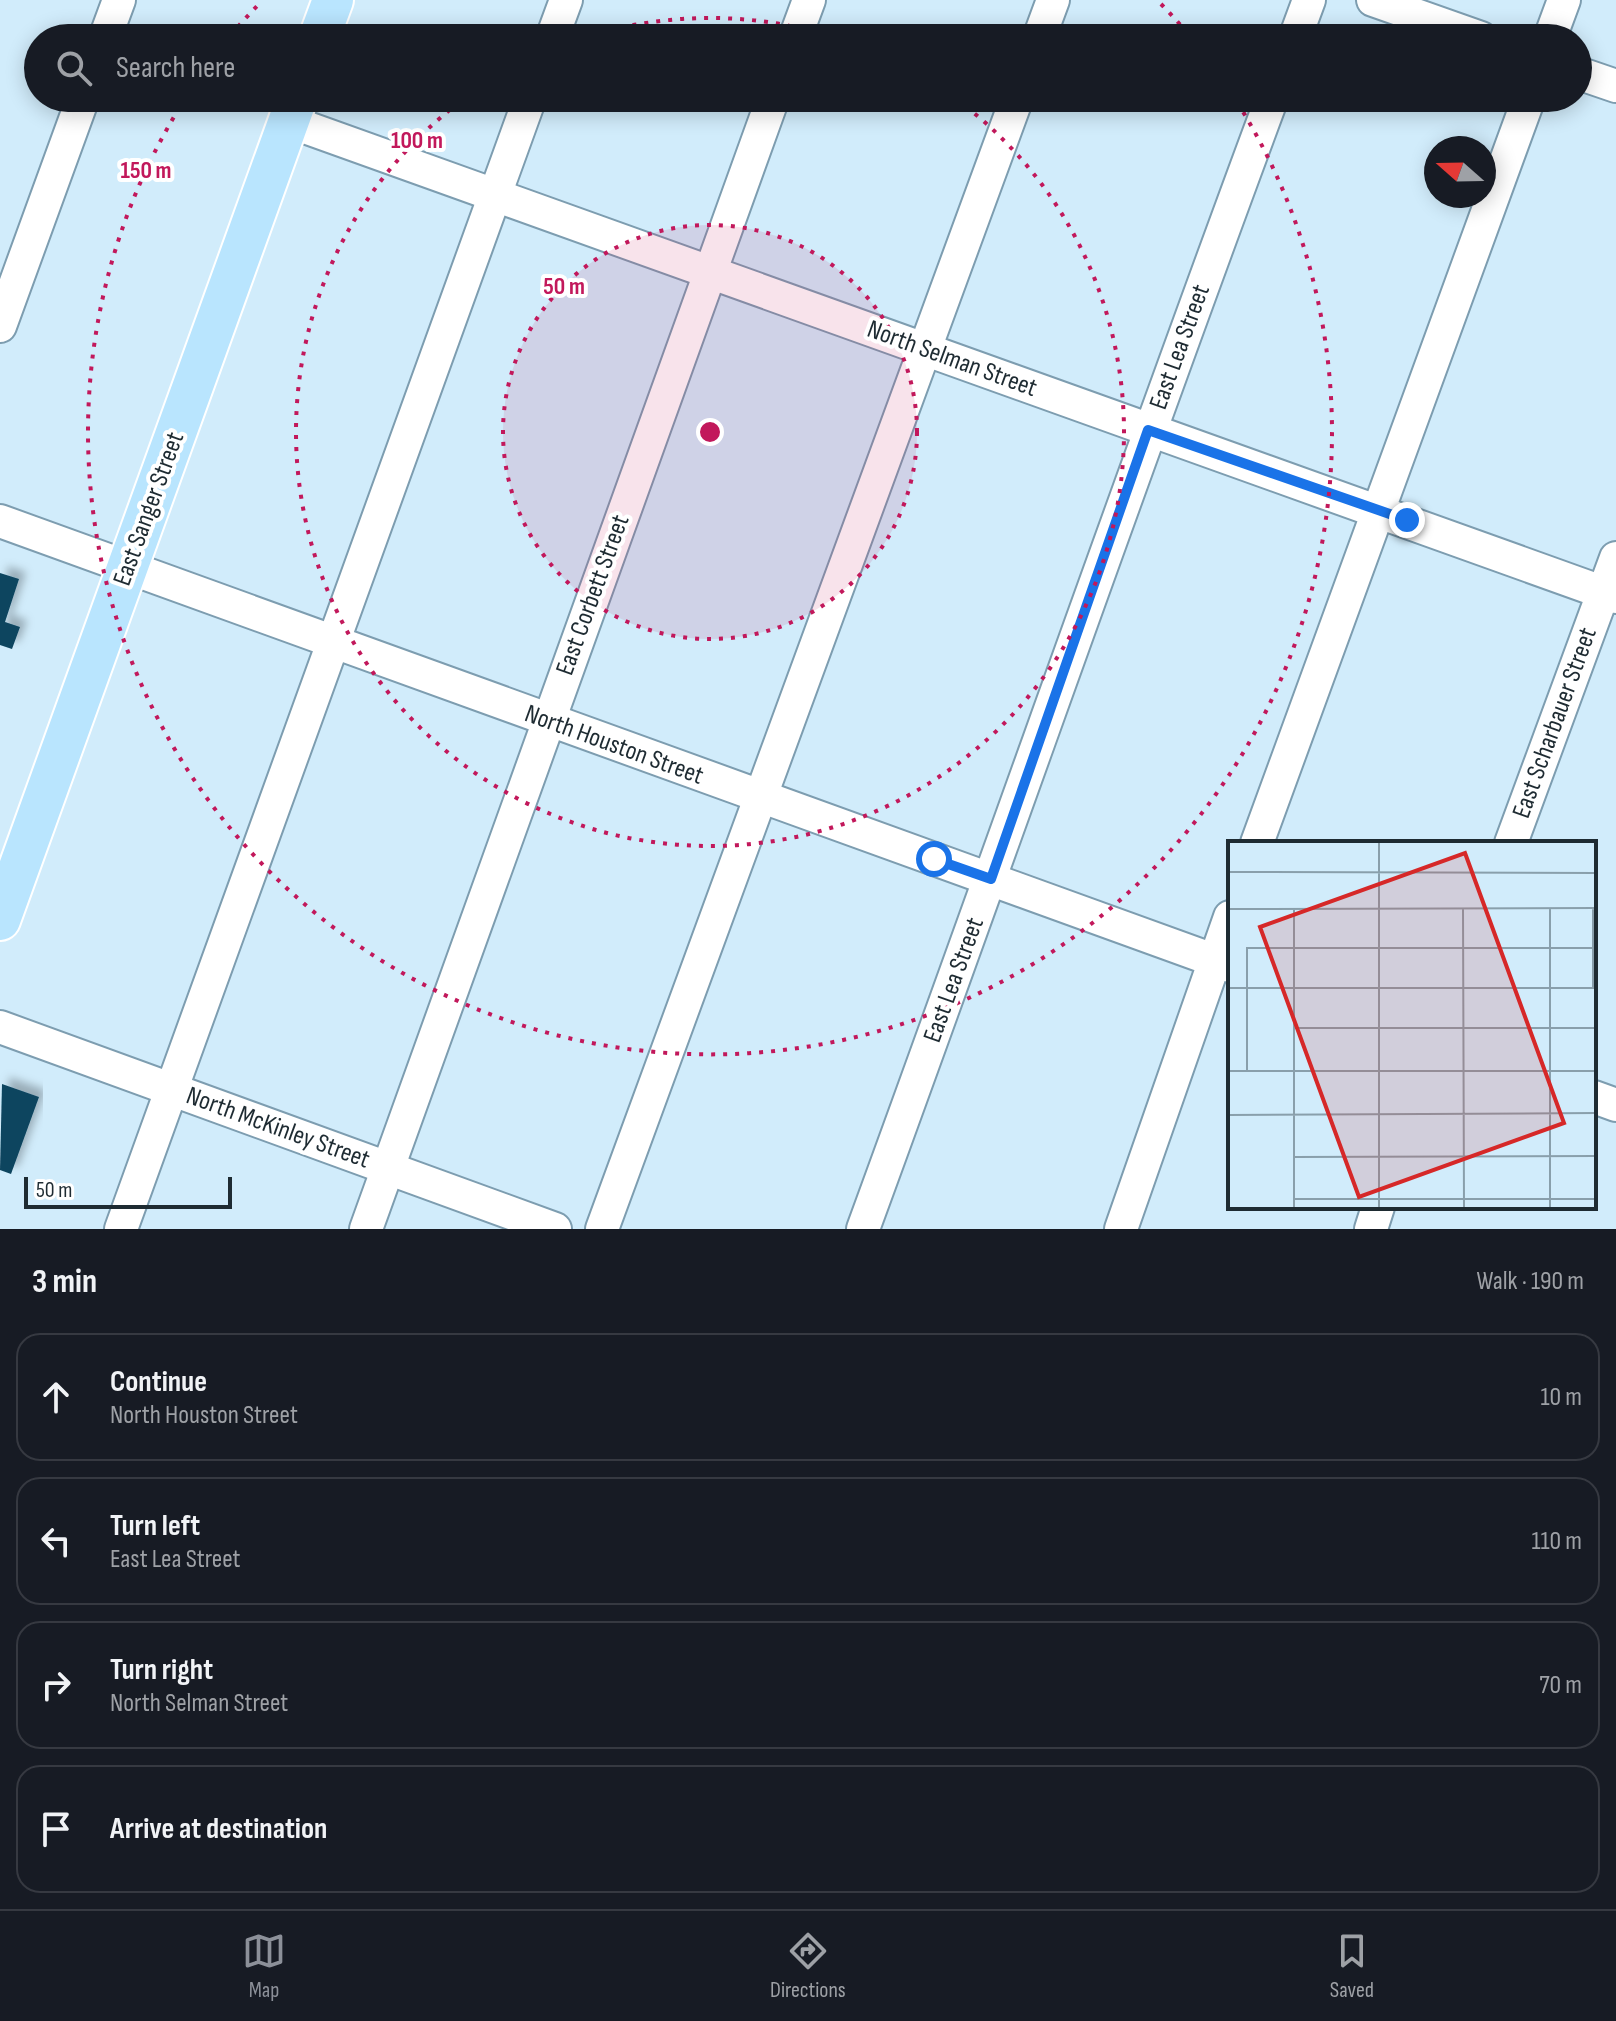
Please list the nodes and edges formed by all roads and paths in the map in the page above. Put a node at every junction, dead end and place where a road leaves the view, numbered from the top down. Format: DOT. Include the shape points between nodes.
graph roads {
  1 [pos="119,0"];
  2 [pos="333,0"];
  3 [pos="566,0"];
  4 [pos="809,0"];
  5 [pos="1053,0"];
  6 [pos="1309,0"];
  7 [pos="1373,0"];
  8 [pos="1564,0"];
  9 [pos="110,24"];
  10 [pos="324,24"];
  11 [pos="557,24"];
  12 [pos="800,24"];
  13 [pos="1044,24"];
  14 [pos="1300,24"];
  15 [pos="1441,24"];
  16 [pos="1555,24"];
  17 [pos="1592,78"];
  18 [pos="1616,86"];
  19 [pos="78,112"];
  20 [pos="291,112"];
  21 [pos="297,112"];
  22 [pos="525,112"];
  23 [pos="768,112"];
  24 [pos="1012,112"];
  25 [pos="1267,112"];
  26 [pos="1524,112"];
  27 [pos="494,194"];
  28 [pos="710,272"];
  29 [pos="0,326"];
  30 [pos="926,350"];
  31 [pos="1148,430"];
  32 [pos="1379,510"];
  33 [pos="0,521"];
  34 [pos="1616,558"];
  35 [pos="128,567"];
  36 [pos="1610,595"];
  37 [pos="333,642"];
  38 [pos="548,721"];
  39 [pos="762,798"];
  40 [pos="1258,841"];
  41 [pos="1512,841"];
  42 [pos="991,879"];
  43 [pos="0,920"];
  44 [pos="1228,928"];
  45 [pos="1222,963"];
  46 [pos="0,1027"];
  47 [pos="172,1090"];
  48 [pos="1596,1098"];
  49 [pos="1616,1105"];
  50 [pos="388,1168"];
  51 [pos="1377,1209"];
  52 [pos="121,1229"];
  53 [pos="366,1229"];
  54 [pos="555,1229"];
  55 [pos="602,1229"];
  56 [pos="863,1229"];
  57 [pos="1121,1229"];
  58 [pos="1371,1229"];
  1 -- 9 [label="street"];
  2 -- 10 [label="main road"];
  3 -- 11 [label="street"];
  4 -- 12 [label="street"];
  5 -- 13 [label="street"];
  6 -- 14 [label="street"];
  7 -- 15 [label="street"];
  8 -- 16 [label="street"];
  17 -- 18 [label="street"];
  19 -- 29 [label="street"];
  20 -- 35 [label="main road, East Sanger Street"];
  21 -- 27 [label="street, North Selman Street"];
  22 -- 27 [label="street"];
  23 -- 28 [label="street, East Corbett Street"];
  24 -- 30 [label="street"];
  25 -- 31 [label="street, East Lea Street"];
  26 -- 32 [label="street"];
  27 -- 28 [label="street, North Selman Street"];
  27 -- 37 [label="street"];
  28 -- 30 [label="street, North Selman Street"];
  28 -- 38 [label="street, East Corbett Street"];
  30 -- 31 [label="street, North Selman Street"];
  30 -- 39 [label="street"];
  31 -- 32 [label="street, North Selman Street"];
  31 -- 42 [label="street, East Lea Street"];
  32 -- 36 [label="street, North Selman Street"];
  32 -- 40 [label="street"];
  33 -- 35 [label="street, North Houston Street"];
  34 -- 36 [label="street, East Scharbauer Street"];
  35 -- 37 [label="street, North Houston Street"];
  35 -- 43 [label="main road, East Sanger Street"];
  36 -- 41 [label="street, East Scharbauer Street"];
  37 -- 38 [label="street, North Houston Street"];
  37 -- 47 [label="street"];
  38 -- 39 [label="street, North Houston Street"];
  38 -- 50 [label="street, East Corbett Street"];
  39 -- 42 [label="street, North Houston Street"];
  39 -- 55 [label="street"];
  42 -- 45 [label="street, North Houston Street"];
  42 -- 56 [label="street, East Lea Street"];
  44 -- 45 [label="street"];
  45 -- 57 [label="street"];
  46 -- 47 [label="street, North McKinley Street"];
  47 -- 50 [label="street, North McKinley Street"];
  47 -- 52 [label="street"];
  48 -- 49 [label="street"];
  50 -- 53 [label="street, East Corbett Street"];
  50 -- 54 [label="street, North McKinley Street"];
  51 -- 58 [label="street"];
}
